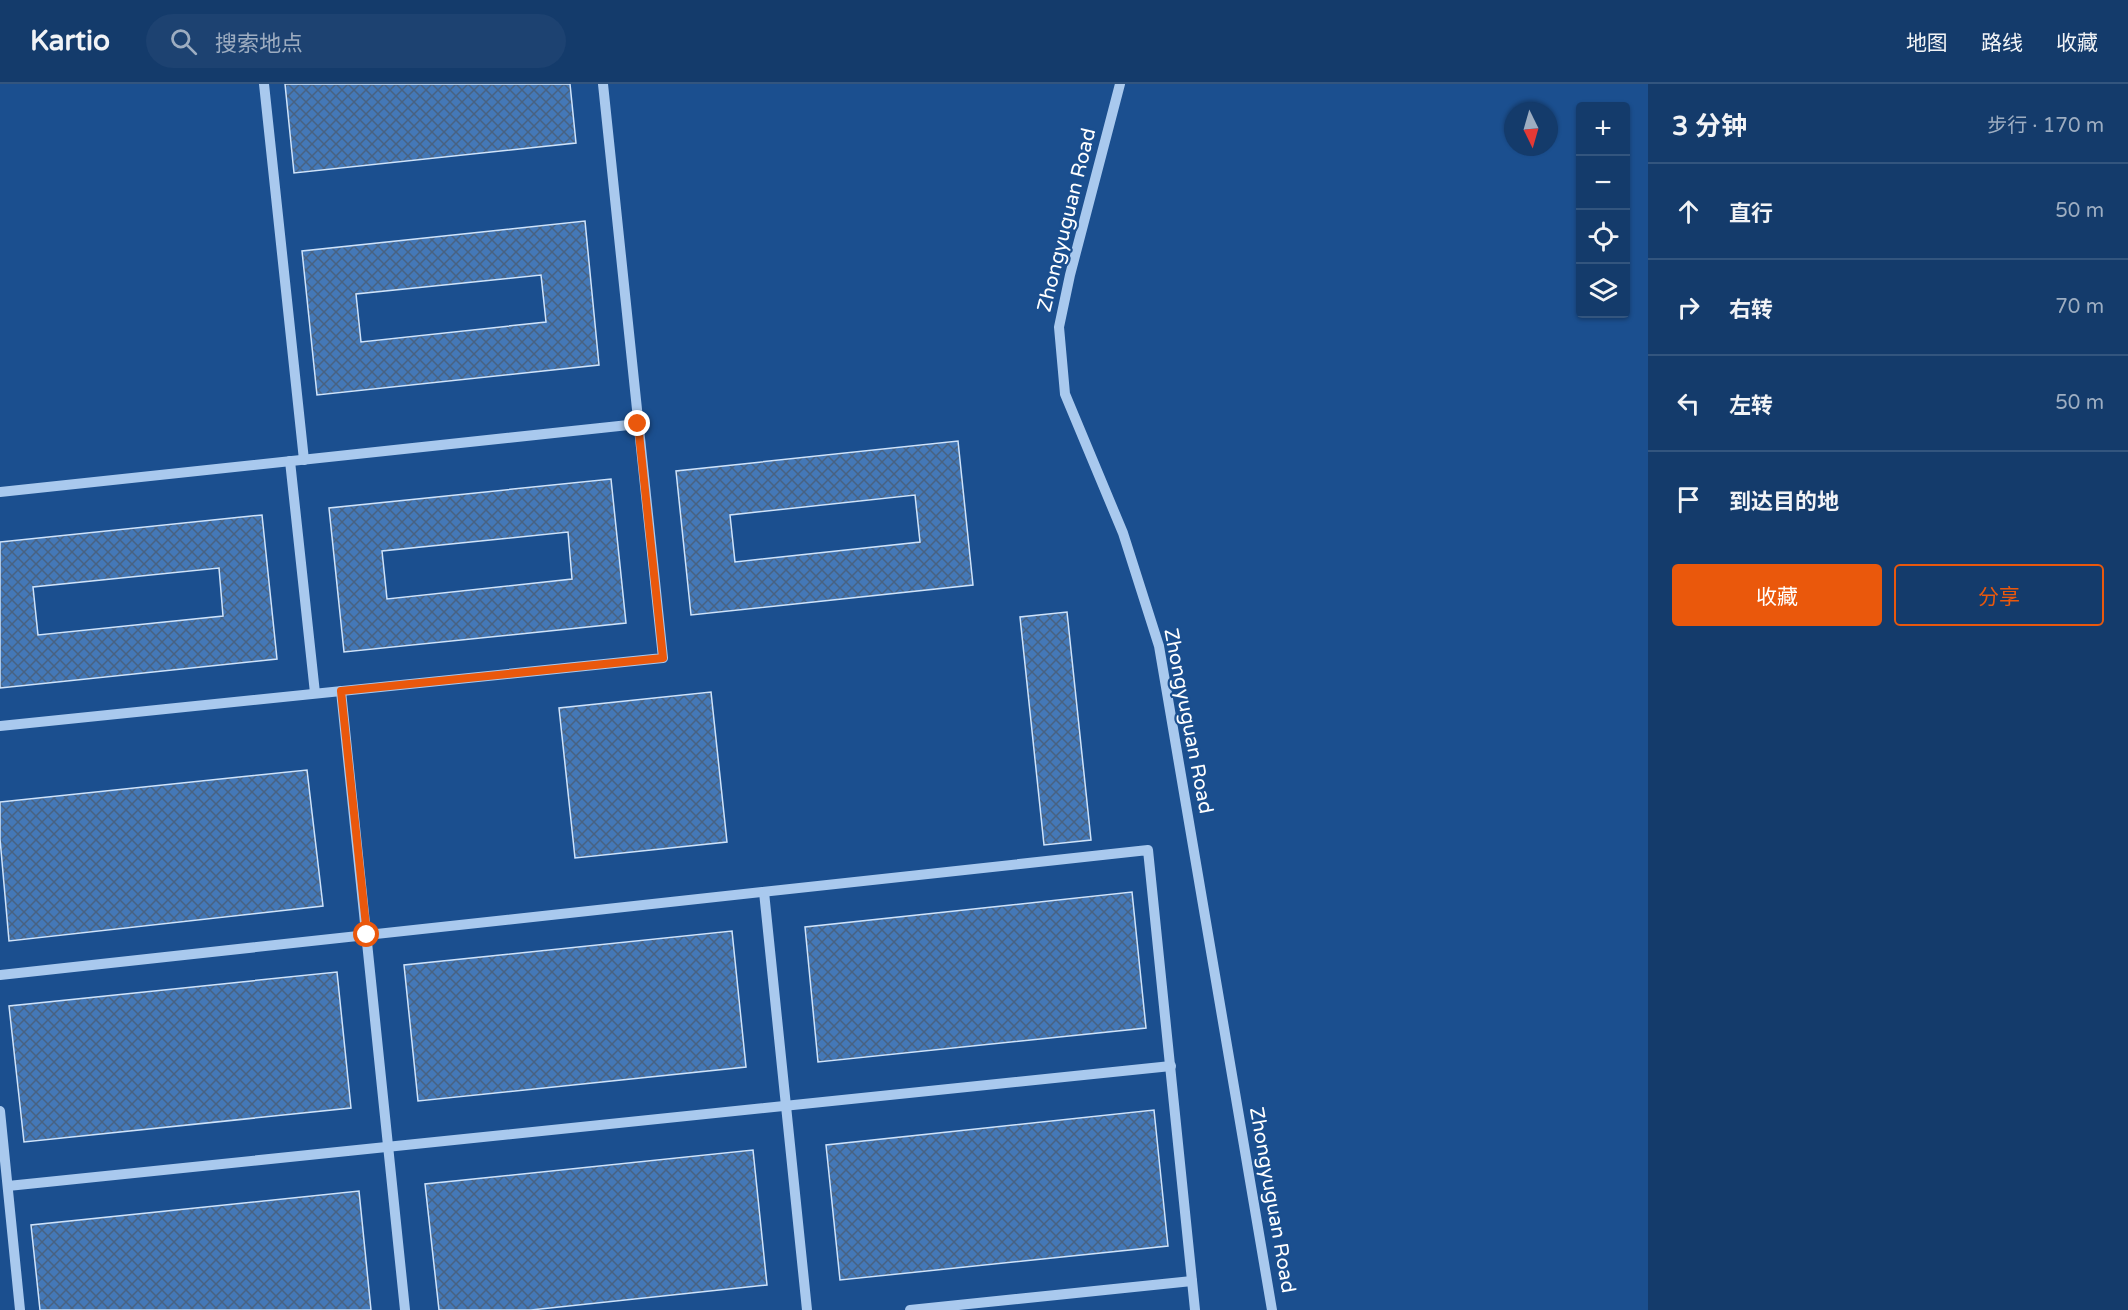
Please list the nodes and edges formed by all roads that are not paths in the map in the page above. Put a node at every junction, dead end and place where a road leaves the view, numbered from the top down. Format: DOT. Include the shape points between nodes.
graph roads {
  1 [pos="264,84"];
  2 [pos="603,84"];
  3 [pos="1120,84"];
  4 [pos="638,424"];
  5 [pos="304,460"];
  6 [pos="290,461"];
  7 [pos="0,492"];
  8 [pos="341,691"];
  9 [pos="315,693"];
  10 [pos="0,726"];
  11 [pos="764,892"];
  12 [pos="367,935"];
  13 [pos="0,975"];
  14 [pos="1171,1066"];
  15 [pos="786,1106"];
  16 [pos="0,1111"];
  17 [pos="388,1147"];
  18 [pos="8,1186"];
  19 [pos="1192,1281"];
  20 [pos="20,1310"];
  21 [pos="405,1310"];
  22 [pos="807,1310"];
  23 [pos="910,1310"];
  24 [pos="1195,1310"];
  25 [pos="1272,1310"];
  1 -- 5 [label="street"];
  2 -- 4 [label="street"];
  3 -- 25 [label="street, Zhongyuguan Road" via="1059,327 1065,394 1123,533 1159,646"];
  4 -- 5 [label="street"];
  4 -- 8 [label="street" via="663,658"];
  5 -- 6 [label="street"];
  6 -- 7 [label="street"];
  6 -- 9 [label="street"];
  8 -- 9 [label="street"];
  8 -- 12 [label="street"];
  9 -- 10 [label="street"];
  11 -- 12 [label="street"];
  11 -- 14 [label="street" via="1148,850"];
  11 -- 15 [label="street"];
  12 -- 13 [label="street"];
  12 -- 17 [label="street"];
  14 -- 15 [label="street"];
  14 -- 19 [label="street"];
  15 -- 17 [label="street"];
  15 -- 22 [label="street"];
  16 -- 18 [label="street"];
  17 -- 18 [label="street"];
  17 -- 21 [label="street"];
  18 -- 20 [label="street"];
  19 -- 23 [label="street"];
  19 -- 24 [label="street"];
}
